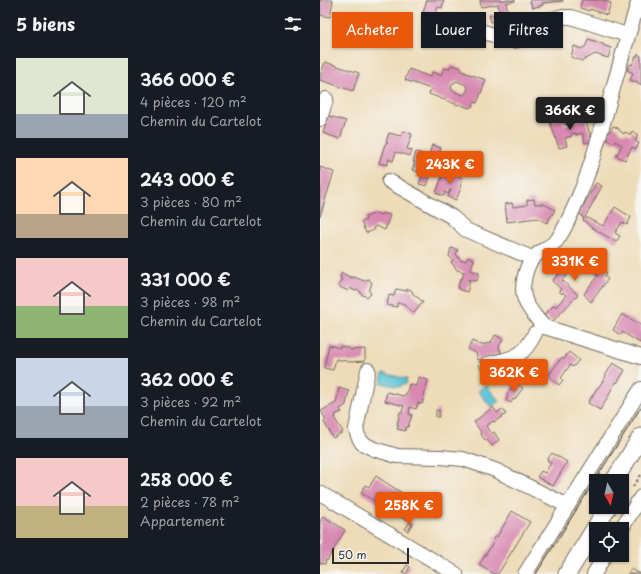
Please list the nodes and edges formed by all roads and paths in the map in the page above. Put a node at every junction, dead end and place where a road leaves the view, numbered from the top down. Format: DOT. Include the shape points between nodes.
graph roads {
  1 [pos="639,0"];
  2 [pos="486,33"];
  3 [pos="627,35"];
  4 [pos="326,99"];
  5 [pos="320,119"];
  6 [pos="389,181"];
  7 [pos="532,258"];
  8 [pos="535,333"];
  9 [pos="641,357"];
  10 [pos="487,364"];
  11 [pos="368,370"];
  12 [pos="641,390"];
  13 [pos="641,437"];
  14 [pos="641,454"];
  15 [pos="618,474"];
  16 [pos="629,474"];
  17 [pos="320,493"];
  18 [pos="641,497"];
  19 [pos="568,506"];
  20 [pos="594,514"];
  21 [pos="604,514"];
  22 [pos="625,522"];
  23 [pos="601,562"];
  24 [pos="456,574"];
  25 [pos="525,574"];
  26 [pos="556,574"];
  27 [pos="567,574"];
  28 [pos="594,574"];
  1 -- 3 [label="street"];
  2 -- 3 [label="street" via="514,41 522,39 547,21 571,17"];
  3 -- 7 [label="street" via="581,191 558,239"];
  4 -- 5 [label="street"];
  6 -- 7 [label="street" via="452,217 466,230"];
  7 -- 9 [label="street" via="526,273 523,293 527,305 541,324"];
  8 -- 10 [label="street" via="521,354"];
  11 -- 19 [label="street" via="356,429 362,442 374,450 397,456 464,459 495,470"];
  12 -- 19 [label="street"];
  13 -- 15 [label="main road"];
  14 -- 16 [label="main road"];
  17 -- 24 [label="street"];
  18 -- 22 [label="street"];
  19 -- 25 [label="street"];
  20 -- 26 [label="main road"];
  21 -- 27 [label="main road"];
  23 -- 28 [label="street"];
}
